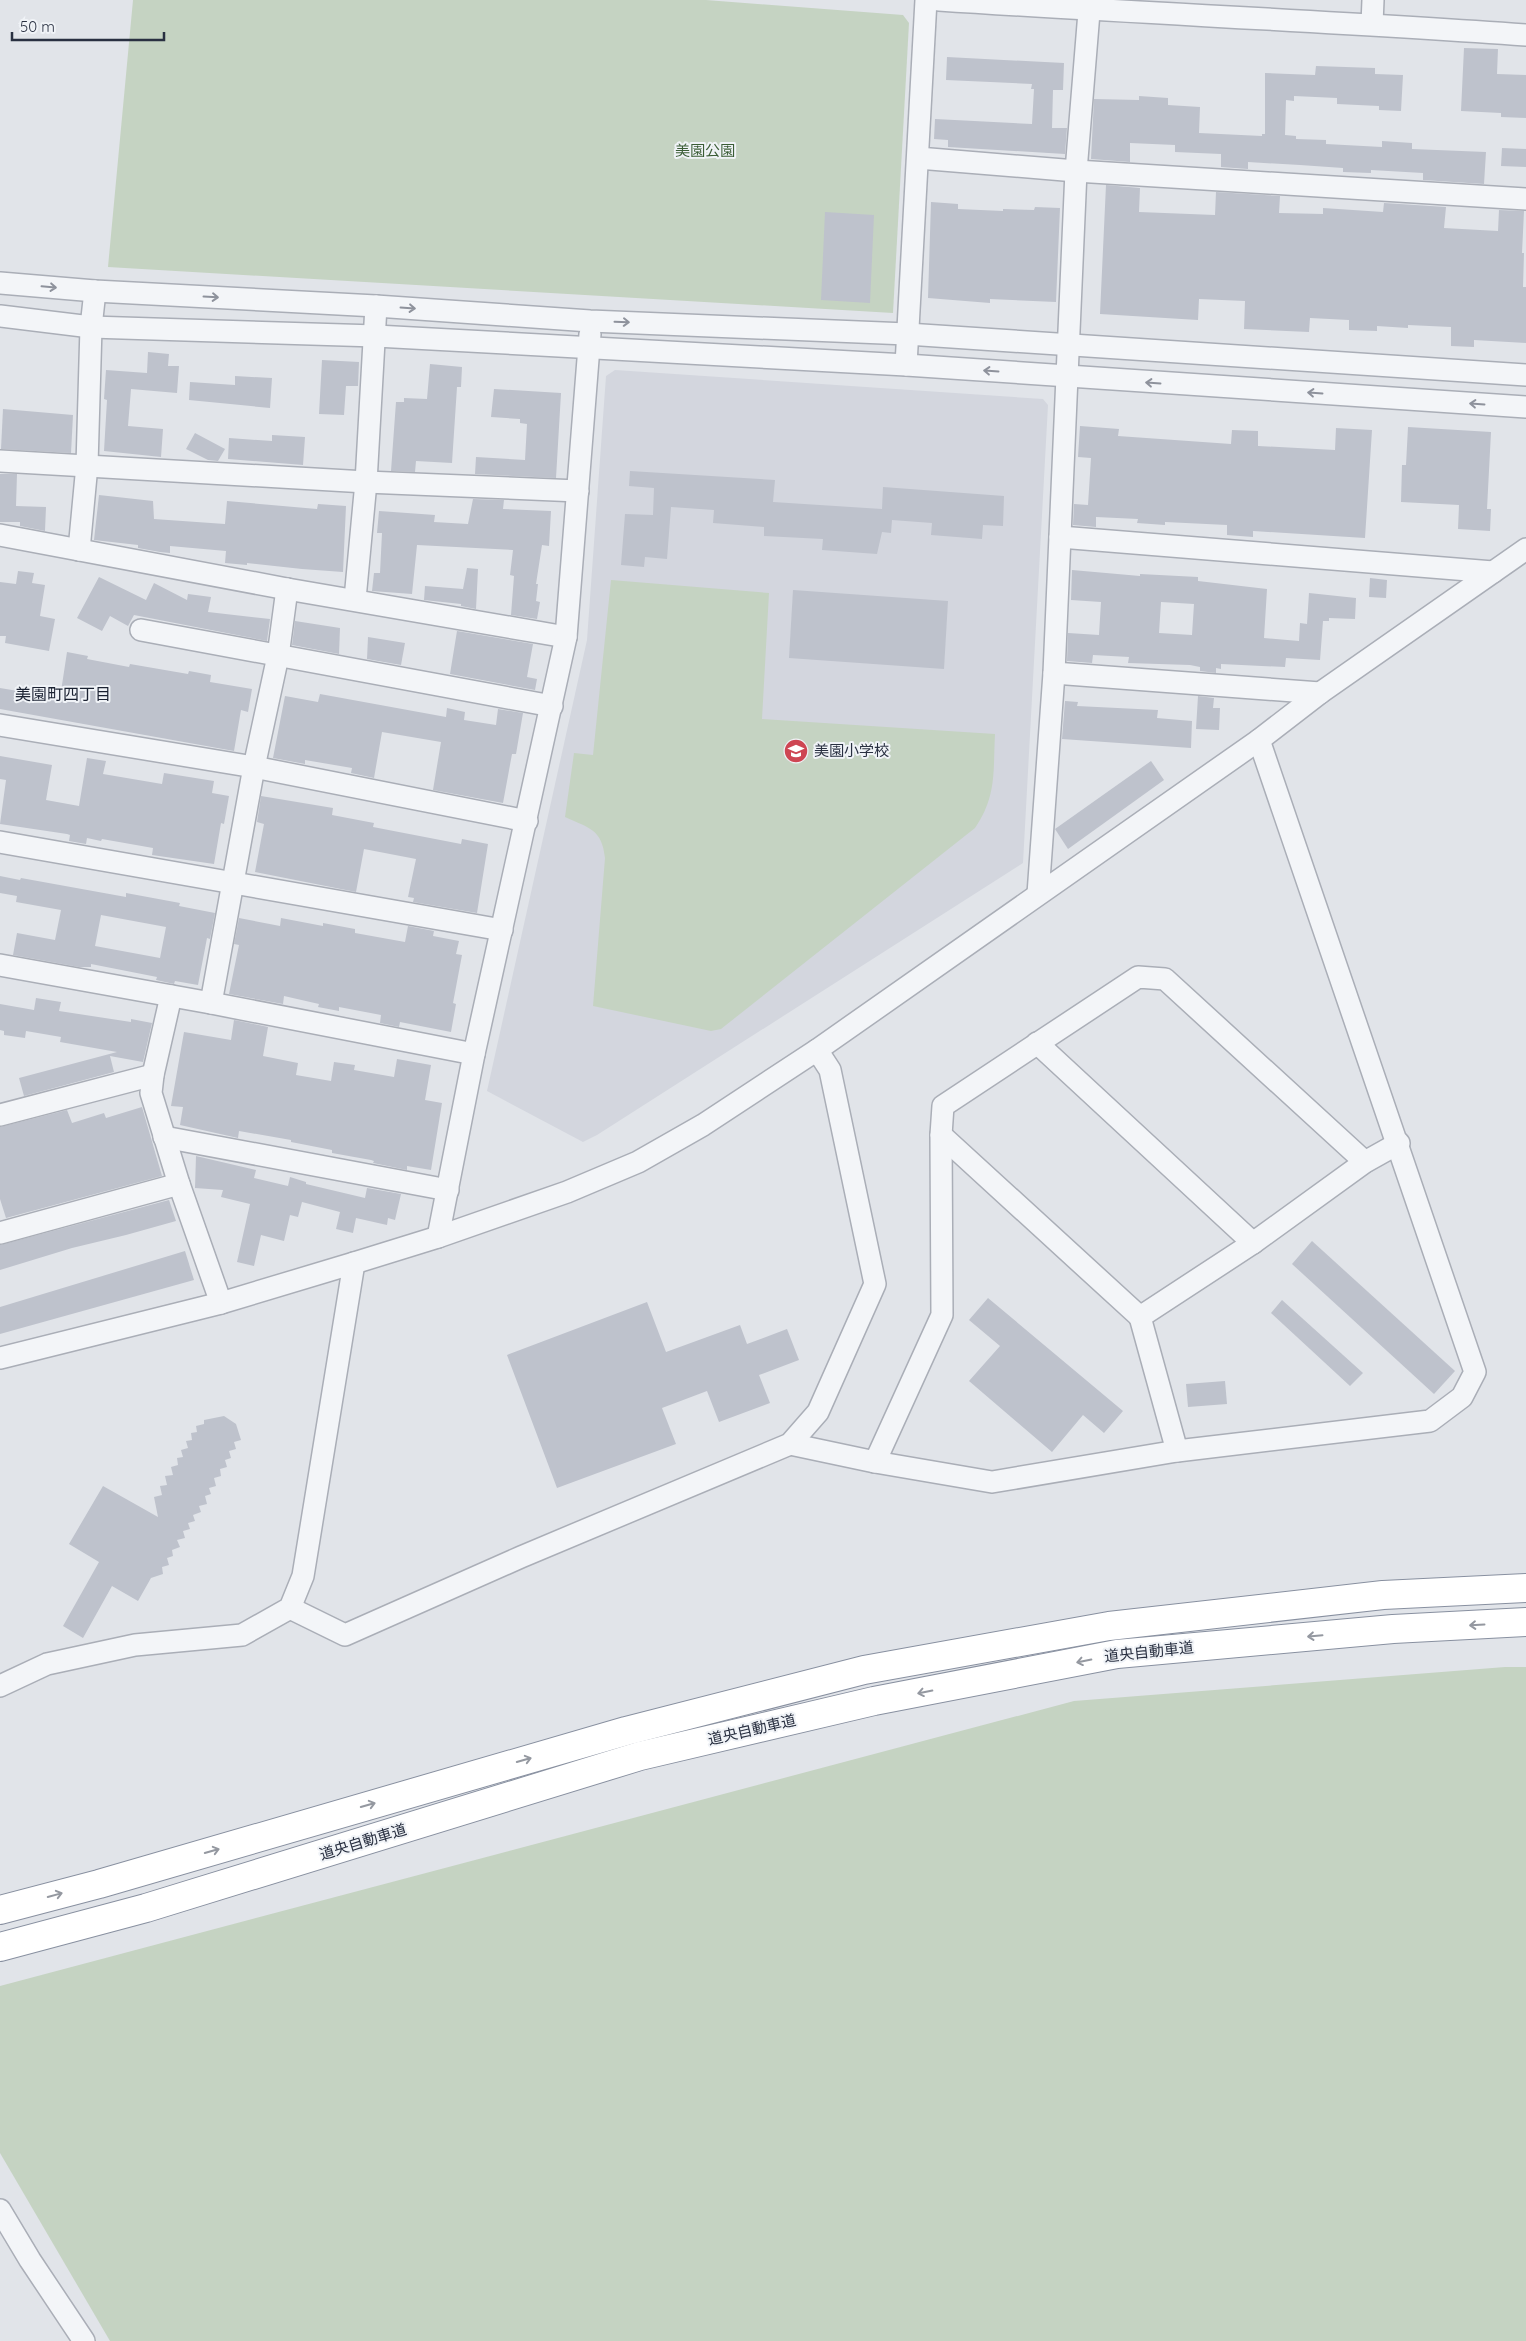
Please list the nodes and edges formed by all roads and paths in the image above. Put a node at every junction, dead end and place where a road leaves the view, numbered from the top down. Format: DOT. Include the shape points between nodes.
graph roads {
  1 [pos="926,0"];
  2 [pos="939,0"];
  3 [pos="1373,0"];
  4 [pos="1090,5"];
  5 [pos="1372,24"];
  6 [pos="1526,34"];
  7 [pos="918,158"];
  8 [pos="1076,171"];
  9 [pos="1526,199"];
  10 [pos="0,283"];
  11 [pos="95,291"];
  12 [pos="376,306"];
  13 [pos="0,316"];
  14 [pos="590,321"];
  15 [pos="91,327"];
  16 [pos="907,334"];
  17 [pos="376,336"];
  18 [pos="1067,345"];
  19 [pos="590,349"];
  20 [pos="906,365"];
  21 [pos="1526,375"];
  22 [pos="1067,377"];
  23 [pos="1526,407"];
  24 [pos="0,461"];
  25 [pos="87,466"];
  26 [pos="366,482"];
  27 [pos="578,491"];
  28 [pos="0,535"];
  29 [pos="1060,537"];
  30 [pos="1526,549"];
  31 [pos="79,550"];
  32 [pos="1494,572"];
  33 [pos="287,589"];
  34 [pos="355,599"];
  35 [pos="141,630"];
  36 [pos="566,636"];
  37 [pos="278,656"];
  38 [pos="1054,673"];
  39 [pos="1320,693"];
  40 [pos="552,706"];
  41 [pos="0,725"];
  42 [pos="1259,740"];
  43 [pos="254,766"];
  44 [pos="527,821"];
  45 [pos="0,842"];
  46 [pos="233,882"];
  47 [pos="1038,894"];
  48 [pos="502,930"];
  49 [pos="0,965"];
  50 [pos="171,996"];
  51 [pos="210,1003"];
  52 [pos="1037,1042"];
  53 [pos="818,1050"];
  54 [pos="474,1054"];
  55 [pos="153,1075"];
  56 [pos="0,1115"];
  57 [pos="941,1135"];
  58 [pos="164,1137"];
  59 [pos="1399,1143"];
  60 [pos="1365,1162"];
  61 [pos="179,1184"];
  62 [pos="448,1190"];
  63 [pos="0,1233"];
  64 [pos="438,1237"];
  65 [pos="1253,1244"];
  66 [pos="354,1263"];
  67 [pos="221,1303"];
  68 [pos="1140,1317"];
  69 [pos="0,1358"];
  70 [pos="790,1444"];
  71 [pos="1177,1451"];
  72 [pos="875,1462"];
  73 [pos="1526,1588"];
  74 [pos="290,1608"];
  75 [pos="1526,1622"];
  76 [pos="0,1686"];
  77 [pos="4,1909"];
  78 [pos="9,1945"];
  79 [pos="0,2210"];
  80 [pos="84,2341"];
  1 -- 7 [label="street"];
  2 -- 4 [label="street"];
  3 -- 5 [label="street"];
  4 -- 5 [label="street"];
  4 -- 8 [label="street"];
  5 -- 6 [label="street"];
  7 -- 8 [label="street"];
  7 -- 16 [label="street"];
  8 -- 9 [label="street"];
  8 -- 18 [label="street"];
  10 -- 11 [label="street, one-way"];
  11 -- 12 [label="street, one-way"];
  11 -- 15 [label="street"];
  12 -- 14 [label="street, one-way"];
  12 -- 17 [label="street"];
  13 -- 15 [label="street"];
  14 -- 16 [label="street, one-way"];
  14 -- 19 [label="street"];
  15 -- 17 [label="street"];
  15 -- 25 [label="street"];
  16 -- 18 [label="street"];
  16 -- 20 [label="street"];
  17 -- 19 [label="street"];
  17 -- 26 [label="street"];
  18 -- 21 [label="street"];
  18 -- 22 [label="street"];
  19 -- 20 [label="street"];
  19 -- 27 [label="street"];
  22 -- 20 [label="street, one-way"];
  23 -- 22 [label="street, one-way"];
  22 -- 29 [label="street"];
  24 -- 25 [label="street"];
  25 -- 26 [label="street"];
  25 -- 31 [label="street"];
  26 -- 27 [label="street"];
  26 -- 34 [label="street"];
  27 -- 36 [label="street"];
  28 -- 31 [label="street"];
  29 -- 32 [label="street"];
  29 -- 38 [label="street"];
  30 -- 32 [label="street"];
  31 -- 33 [label="street"];
  32 -- 39 [label="street"];
  33 -- 34 [label="street"];
  33 -- 37 [label="street"];
  34 -- 36 [label="street"];
  35 -- 37 [label="street"];
  36 -- 40 [label="street"];
  37 -- 40 [label="street"];
  37 -- 43 [label="street"];
  38 -- 39 [label="street"];
  38 -- 47 [label="street"];
  39 -- 42 [label="street"];
  40 -- 44 [label="street"];
  41 -- 43 [label="street"];
  42 -- 47 [label="street"];
  42 -- 59 [label="street"];
  43 -- 44 [label="street"];
  43 -- 46 [label="street"];
  44 -- 48 [label="street"];
  45 -- 46 [label="street"];
  46 -- 48 [label="street"];
  46 -- 51 [label="street"];
  47 -- 53 [label="street"];
  48 -- 54 [label="street"];
  49 -- 50 [label="street"];
  50 -- 51 [label="street"];
  50 -- 55 [label="street"];
  51 -- 54 [label="street"];
  52 -- 57 [label="street" via="943,1106"];
  52 -- 60 [label="street" via="1138,977 1165,979"];
  52 -- 65 [label="street"];
  53 -- 64 [label="street" via="703,1125 638,1162 567,1192"];
  53 -- 70 [label="street" via="830,1070 875,1284 818,1412"];
  54 -- 62 [label="street"];
  55 -- 56 [label="street"];
  55 -- 58 [label="street" via="151,1093"];
  57 -- 68 [label="street"];
  57 -- 72 [label="street" via="942,1315"];
  58 -- 61 [label="street"];
  58 -- 62 [label="street"];
  59 -- 60 [label="street"];
  59 -- 71 [label="street" via="1475,1372 1462,1398 1430,1421"];
  60 -- 65 [label="street"];
  61 -- 63 [label="street"];
  61 -- 67 [label="street"];
  62 -- 64 [label="street"];
  64 -- 66 [label="street"];
  65 -- 68 [label="street"];
  66 -- 67 [label="street"];
  66 -- 74 [label="street" via="303,1576"];
  67 -- 69 [label="street"];
  68 -- 71 [label="street"];
  70 -- 72 [label="street"];
  70 -- 74 [label="street" via="345,1635"];
  71 -- 72 [label="street" via="992,1482"];
  77 -- 73 [label="highway, 道央自動車道, one-way" via="626,1731 864,1670 1109,1626 1383,1594"];
  74 -- 76 [label="street" via="242,1635 135,1645 47,1664"];
  75 -- 78 [label="highway, 道央自動車道, one-way" via="1393,1629 1118,1654 874,1702 640,1756 146,1908"];
  79 -- 80 [label="street"];
}
